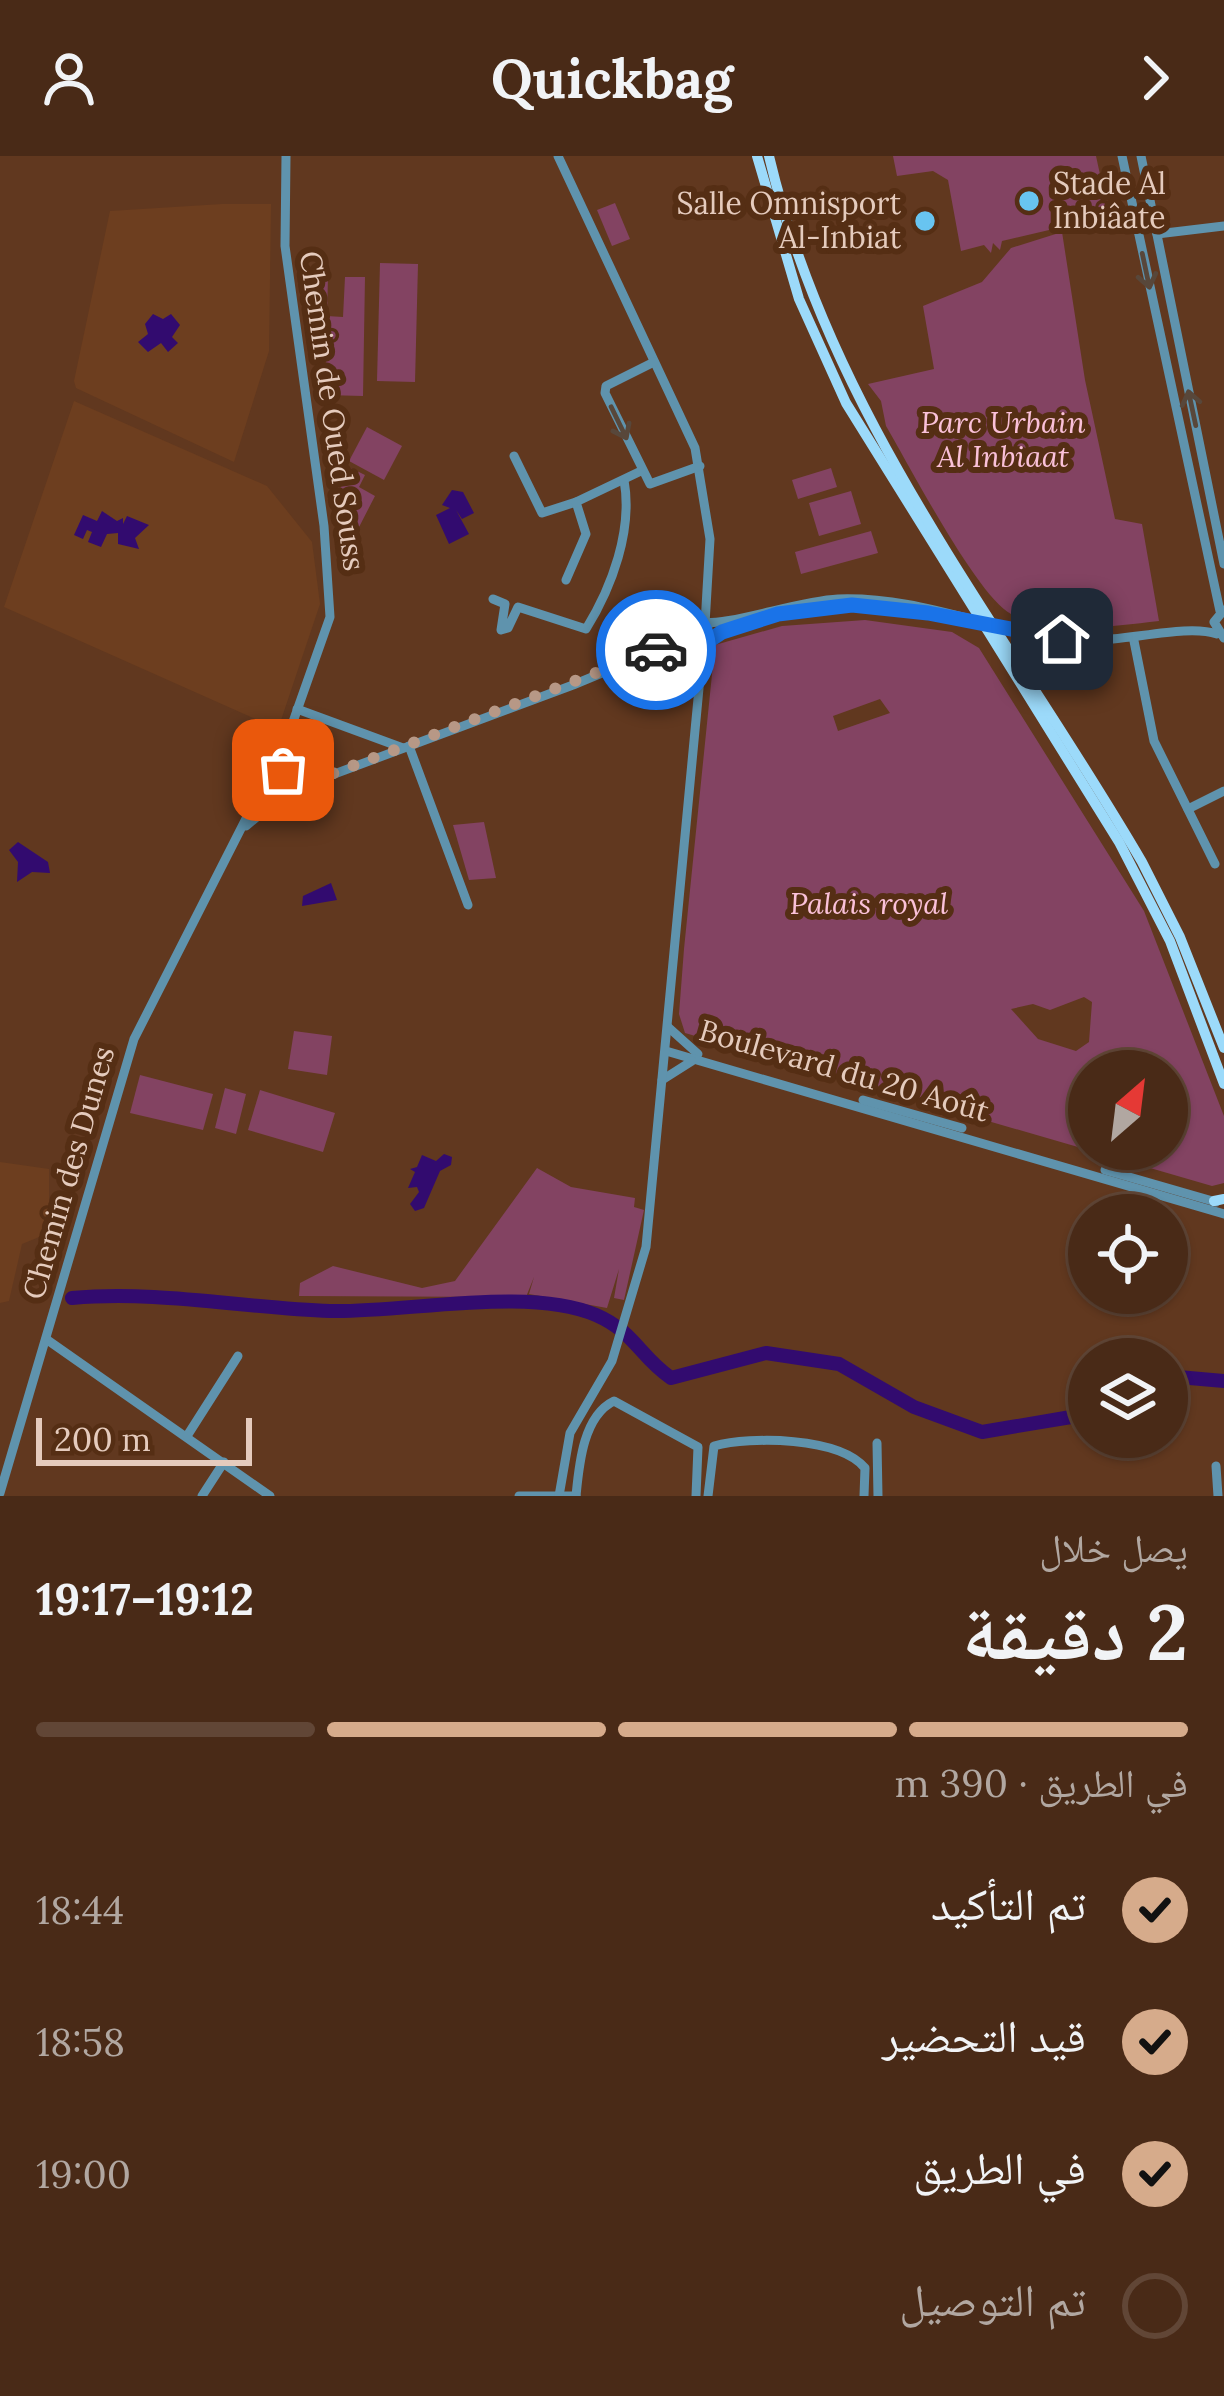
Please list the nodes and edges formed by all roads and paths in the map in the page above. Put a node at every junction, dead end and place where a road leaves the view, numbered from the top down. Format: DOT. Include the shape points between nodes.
graph roads {
  1 [pos="286,156"];
  2 [pos="558,156"];
  3 [pos="757,156"];
  4 [pos="769,156"];
  5 [pos="1122,156"];
  6 [pos="1141,156"];
  7 [pos="1224,226"];
  8 [pos="1157,234"];
  9 [pos="654,362"];
  10 [pos="514,456"];
  11 [pos="700,466"];
  12 [pos="641,471"];
  13 [pos="624,480"];
  14 [pos="576,502"];
  15 [pos="1221,532"];
  16 [pos="1224,564"];
  17 [pos="566,580"];
  18 [pos="706,584"];
  19 [pos="493,599"];
  20 [pos="706,601"];
  21 [pos="1220,612"];
  22 [pos="736,617"];
  23 [pos="980,621"];
  24 [pos="706,625"];
  25 [pos="689,626"];
  26 [pos="998,629"];
  27 [pos="1190,629"];
  28 [pos="1221,638"];
  29 [pos="1084,640"];
  30 [pos="1134,641"];
  31 [pos="698,644"];
  32 [pos="657,650"];
  33 [pos="1030,678"];
  34 [pos="297,710"];
  35 [pos="289,733"];
  36 [pos="406,747"];
  37 [pos="269,767"];
  38 [pos="295,775"];
  39 [pos="1224,791"];
  40 [pos="1187,809"];
  41 [pos="249,815"];
  42 [pos="242,830"];
  43 [pos="1215,864"];
  44 [pos="468,905"];
  45 [pos="1175,939"];
  46 [pos="668,1027"];
  47 [pos="1224,1048"];
  48 [pos="666,1049"];
  49 [pos="697,1057"];
  50 [pos="662,1080"];
  51 [pos="1224,1084"];
  52 [pos="1221,1201"];
  53 [pos="1224,1214"];
  54 [pos="46,1339"];
  55 [pos="238,1356"];
  56 [pos="187,1436"];
  57 [pos="877,1443"];
  58 [pos="224,1462"];
  59 [pos="1216,1466"];
  60 [pos="0,1493"];
  61 [pos="202,1496"];
  62 [pos="270,1496"];
  63 [pos="519,1496"];
  64 [pos="559,1496"];
  65 [pos="576,1496"];
  66 [pos="696,1496"];
  67 [pos="708,1496"];
  68 [pos="864,1496"];
  69 [pos="878,1496"];
  70 [pos="1218,1496"];
  1 -- 34 [label="street, Chemin de Oued Souss" via="285,246 331,598"];
  2 -- 9 [label="street"];
  3 -- 23 [label="main road" via="828,368"];
  4 -- 26 [label="main road" via="803,279 838,363"];
  5 -- 21 [label="street, one-way"];
  6 -- 8 [label="street"];
  7 -- 8 [label="street"];
  15 -- 8 [label="street, one-way"];
  9 -- 11 [label="street"];
  9 -- 12 [label="street, one-way" via="605,388"];
  10 -- 14 [label="street" via="542,513"];
  11 -- 12 [label="street" via="654,484"];
  11 -- 18 [label="street" via="710,539"];
  12 -- 13 [label="street"];
  13 -- 14 [label="street"];
  13 -- 19 [label="street" via="624,537 586,629 518,607 502,630 505,604"];
  14 -- 17 [label="street" via="586,535"];
  15 -- 16 [label="street"];
  18 -- 20 [label="street"];
  18 -- 25 [label="street"];
  20 -- 22 [label="street"];
  20 -- 24 [label="street"];
  21 -- 27 [label="street"];
  21 -- 28 [label="street"];
  22 -- 23 [label="street" via="874,599"];
  22 -- 24 [label="street"];
  23 -- 26 [label="street"];
  23 -- 31 [label="street" via="833,606 755,620"];
  23 -- 45 [label="main road"];
  24 -- 25 [label="street"];
  24 -- 31 [label="street"];
  25 -- 31 [label="street"];
  25 -- 32 [label="street"];
  26 -- 29 [label="street"];
  26 -- 33 [label="main road"];
  27 -- 28 [label="street"];
  27 -- 30 [label="street"];
  29 -- 30 [label="street"];
  29 -- 33 [label="main road" via="1052,650"];
  30 -- 40 [label="street" via="1154,741"];
  31 -- 32 [label="street"];
  31 -- 46 [label="street, Boulevard du 20 Août"];
  32 -- 36 [label="street"];
  33 -- 45 [label="main road" via="1115,815"];
  34 -- 35 [label="street, Chemin de Oued Souss"];
  34 -- 36 [label="street"];
  35 -- 37 [label="street, Chemin de Oued Souss"];
  35 -- 38 [label="street"];
  36 -- 38 [label="street" via="336,772"];
  36 -- 44 [label="street"];
  37 -- 41 [label="street, Chemin des Dunes"];
  38 -- 41 [label="street, Chemin des Dunes"];
  38 -- 42 [label="street"];
  39 -- 40 [label="street"];
  40 -- 43 [label="street"];
  41 -- 42 [label="street, Chemin des Dunes"];
  42 -- 54 [label="street, Chemin des Dunes" via="134,1040"];
  45 -- 47 [label="main road"];
  45 -- 51 [label="main road"];
  46 -- 48 [label="street, Boulevard du 20 Août"];
  46 -- 49 [label="street"];
  48 -- 49 [label="street, Boulevard du 20 Août"];
  48 -- 50 [label="street"];
  49 -- 50 [label="street"];
  49 -- 52 [label="street, Boulevard du 20 Août"];
  49 -- 53 [label="street, Boulevard du 20 Août"];
  50 -- 64 [label="street" via="632,1305 570,1432"];
  54 -- 56 [label="street"];
  54 -- 60 [label="street, Chemin des Dunes"];
  55 -- 56 [label="street"];
  56 -- 58 [label="street"];
  57 -- 69 [label="street"];
  58 -- 61 [label="street"];
  58 -- 62 [label="street"];
  59 -- 70 [label="street"];
  63 -- 64 [label="street"];
  64 -- 65 [label="street"];
  65 -- 66 [label="street" via="585,1442 603,1407 618,1401 700,1449"];
  67 -- 68 [label="street" via="715,1446 748,1441 810,1444 859,1460"];
}
